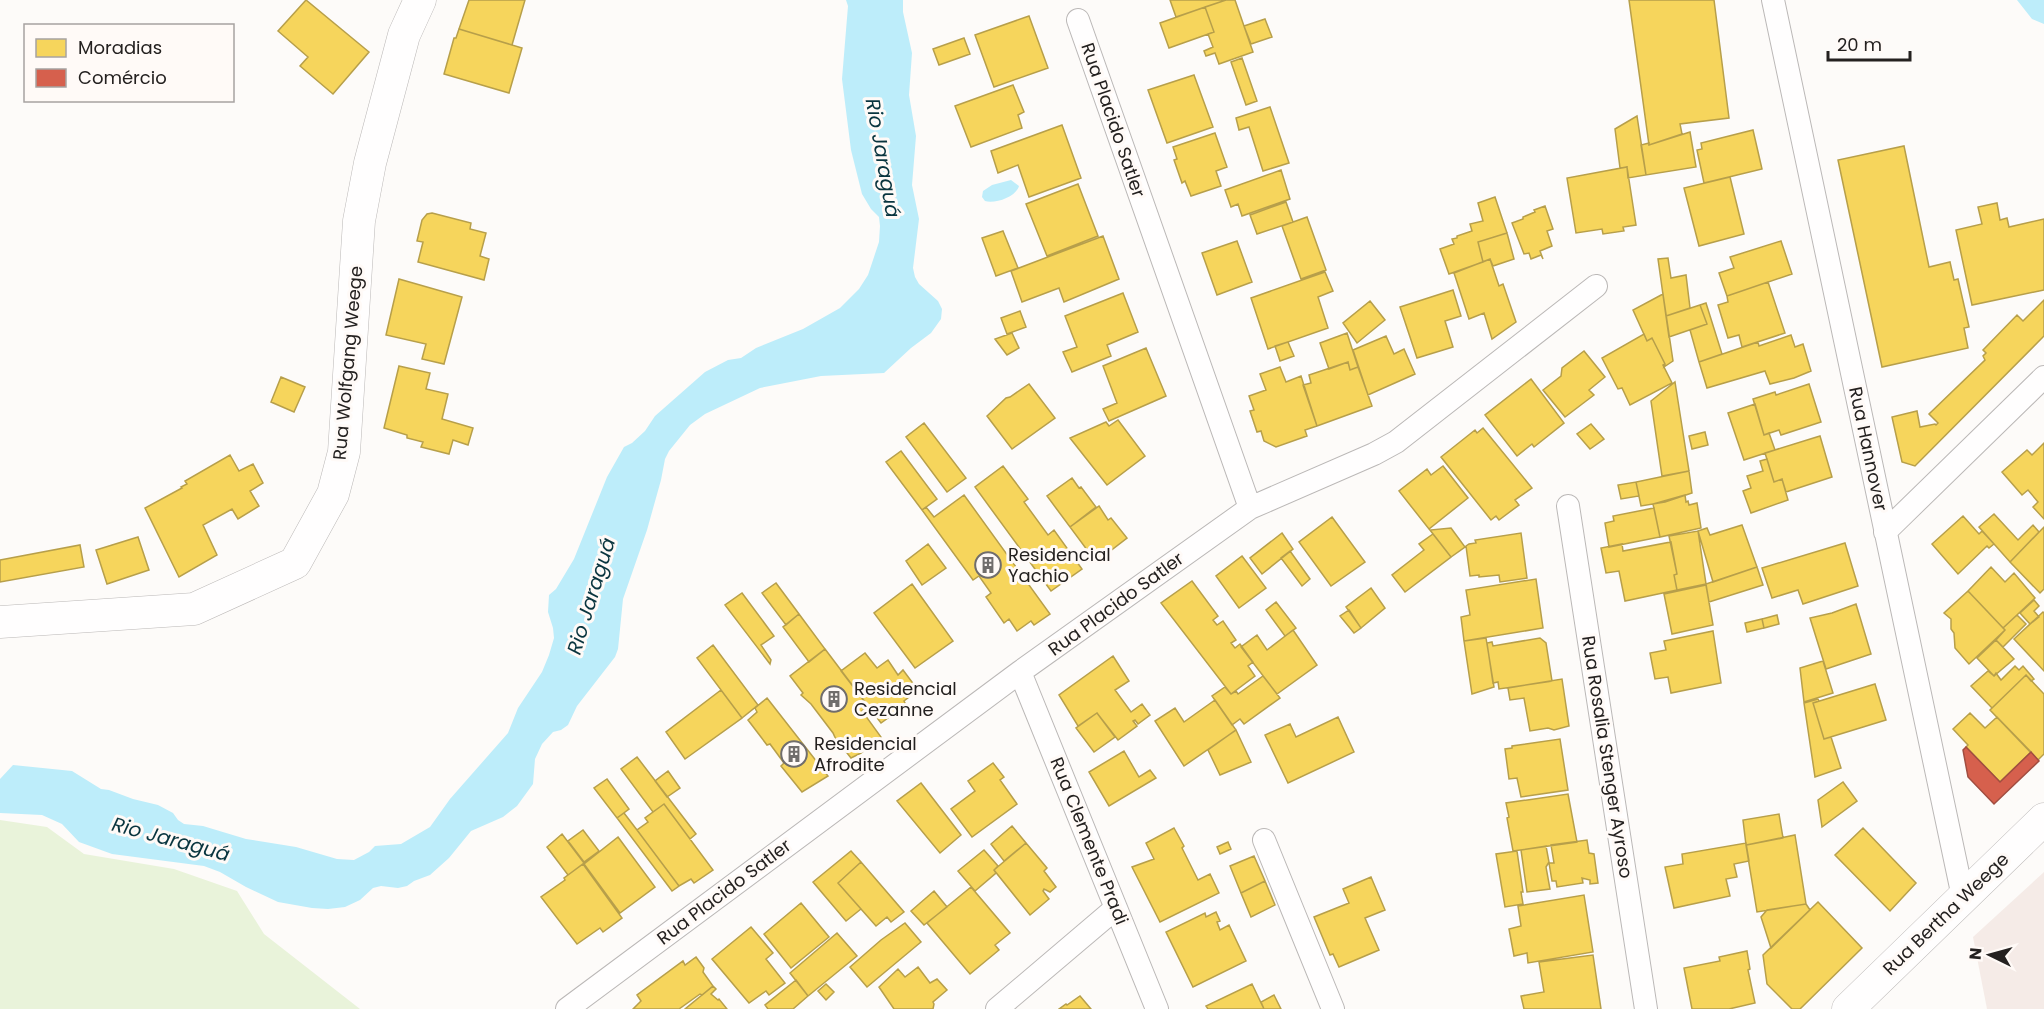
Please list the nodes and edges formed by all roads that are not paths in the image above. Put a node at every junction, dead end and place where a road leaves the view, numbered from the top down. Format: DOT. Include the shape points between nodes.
graph roads {
  1 [pos="420,0"];
  2 [pos="1773,0"];
  3 [pos="1078,20"];
  4 [pos="1596,286"];
  5 [pos="2044,376"];
  6 [pos="1568,506"];
  7 [pos="1250,508"];
  8 [pos="1885,532"];
  9 [pos="0,622"];
  10 [pos="1020,672"];
  11 [pos="2044,819"];
  12 [pos="1264,840"];
  13 [pos="1963,897"];
  14 [pos="1116,908"];
  15 [pos="567,1009"];
  16 [pos="997,1009"];
  17 [pos="1157,1009"];
  18 [pos="1333,1009"];
  19 [pos="1646,1009"];
  20 [pos="1848,1009"];
  1 -- 9 [label="street, Rua Wolfgang Weege" via="401,45 370,163 360,221 344,452 333,494 296,563 194,609"];
  2 -- 8 [label="street, Rua Hannover"];
  3 -- 7 [label="street, Rua Placido Satler"];
  4 -- 7 [label="street" via="1396,442"];
  5 -- 8 [label="street"];
  6 -- 19 [label="street, Rua Rosalia Stenger Ayroso"];
  7 -- 10 [label="street, Rua Placido Satler"];
  8 -- 13 [label="street, Rua Hannover"];
  10 -- 14 [label="street, Rua Clemente Pradi"];
  10 -- 15 [label="street, Rua Placido Satler"];
  11 -- 13 [label="street, Rua Bertha Weege"];
  12 -- 18 [label="street"];
  13 -- 20 [label="street, Rua Bertha Weege"];
  14 -- 16 [label="street"];
  14 -- 17 [label="street, Rua Clemente Pradi"];
}
